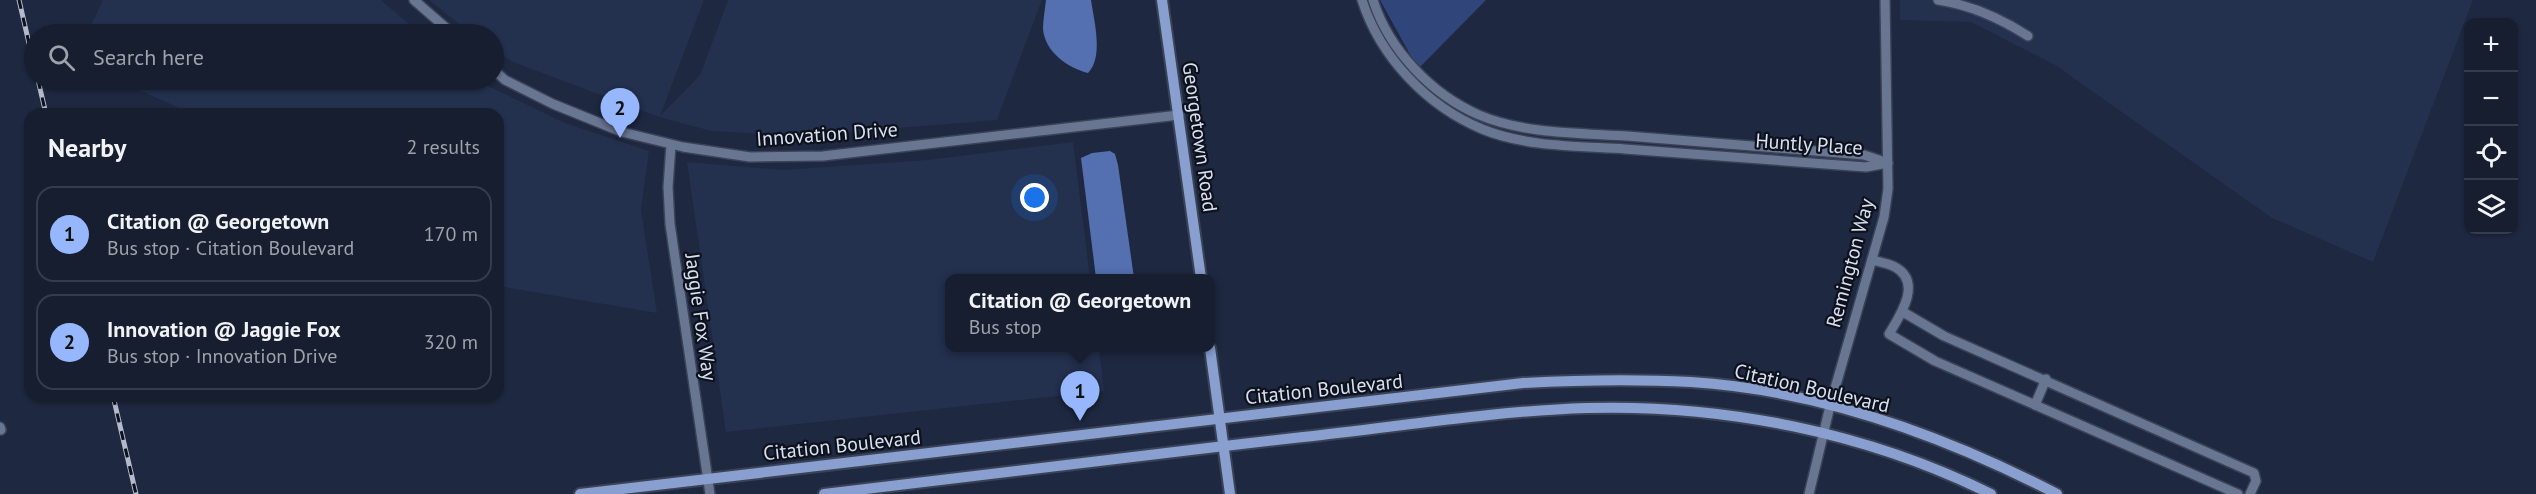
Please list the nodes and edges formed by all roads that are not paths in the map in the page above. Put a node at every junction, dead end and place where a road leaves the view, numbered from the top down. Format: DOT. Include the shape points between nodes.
graph roads {
  1 [pos="414,0"];
  2 [pos="1162,0"];
  3 [pos="1362,0"];
  4 [pos="1373,0"];
  5 [pos="1885,0"];
  6 [pos="1938,0"];
  7 [pos="442,24"];
  8 [pos="2028,36"];
  9 [pos="504,79"];
  10 [pos="1179,115"];
  11 [pos="671,145"];
  12 [pos="1888,163"];
  13 [pos="1872,260"];
  14 [pos="1200,274"];
  15 [pos="1904,312"];
  16 [pos="1211,352"];
  17 [pos="2046,379"];
  18 [pos="2035,405"];
  19 [pos="1830,406"];
  20 [pos="1220,419"];
  21 [pos="1825,433"];
  22 [pos="1223,445"];
  23 [pos="707,478"];
  24 [pos="580,494"];
  25 [pos="710,494"];
  26 [pos="824,494"];
  27 [pos="1230,494"];
  28 [pos="1809,494"];
  29 [pos="1991,494"];
  30 [pos="2057,494"];
  31 [pos="2238,494"];
  32 [pos="2250,494"];
  1 -- 7 [label="street"];
  2 -- 10 [label="main road, Georgetown Road"];
  3 -- 12 [label="street, Huntly Place" via="1381,42 1413,84 1456,117 1483,130 1515,139 1589,146 1866,167"];
  4 -- 12 [label="street, Huntly Place" via="1387,32 1418,73 1441,93 1492,120 1520,127 1864,154"];
  5 -- 12 [label="street, Remington Way"];
  6 -- 8 [label="street" via="1980,10"];
  9 -- 11 [label="street, Innovation Drive" via="584,118"];
  10 -- 11 [label="street, Innovation Drive" via="823,156 750,157"];
  10 -- 14 [label="main road, Georgetown Road"];
  11 -- 23 [label="street, Jaggie Fox Way" via="670,224"];
  12 -- 13 [label="street, Remington Way" via="1884,217"];
  13 -- 15 [label="street" via="1896,267 1906,278"];
  13 -- 19 [label="street, Remington Way"];
  15 -- 17 [label="street" via="1944,336"];
  15 -- 18 [label="street" via="1889,334 1935,361"];
  16 -- 20 [label="main road"];
  17 -- 18 [label="street"];
  17 -- 32 [label="street" via="2254,473 2256,480"];
  18 -- 31 [label="street"];
  19 -- 20 [label="main road, Citation Boulevard" via="1691,382 1573,380"];
  19 -- 21 [label="street, Remington Way"];
  19 -- 30 [label="main road, Citation Boulevard" via="1940,441"];
  20 -- 22 [label="main road"];
  20 -- 23 [label="main road, Citation Boulevard"];
  21 -- 22 [label="main road, Citation Boulevard" via="1676,410 1589,408"];
  21 -- 28 [label="street, Remington Way"];
  21 -- 29 [label="main road, Citation Boulevard" via="1907,459"];
  22 -- 26 [label="main road, Citation Boulevard"];
  22 -- 27 [label="main road"];
  23 -- 24 [label="main road, Citation Boulevard"];
  23 -- 25 [label="street, Jaggie Fox Way"];
}
